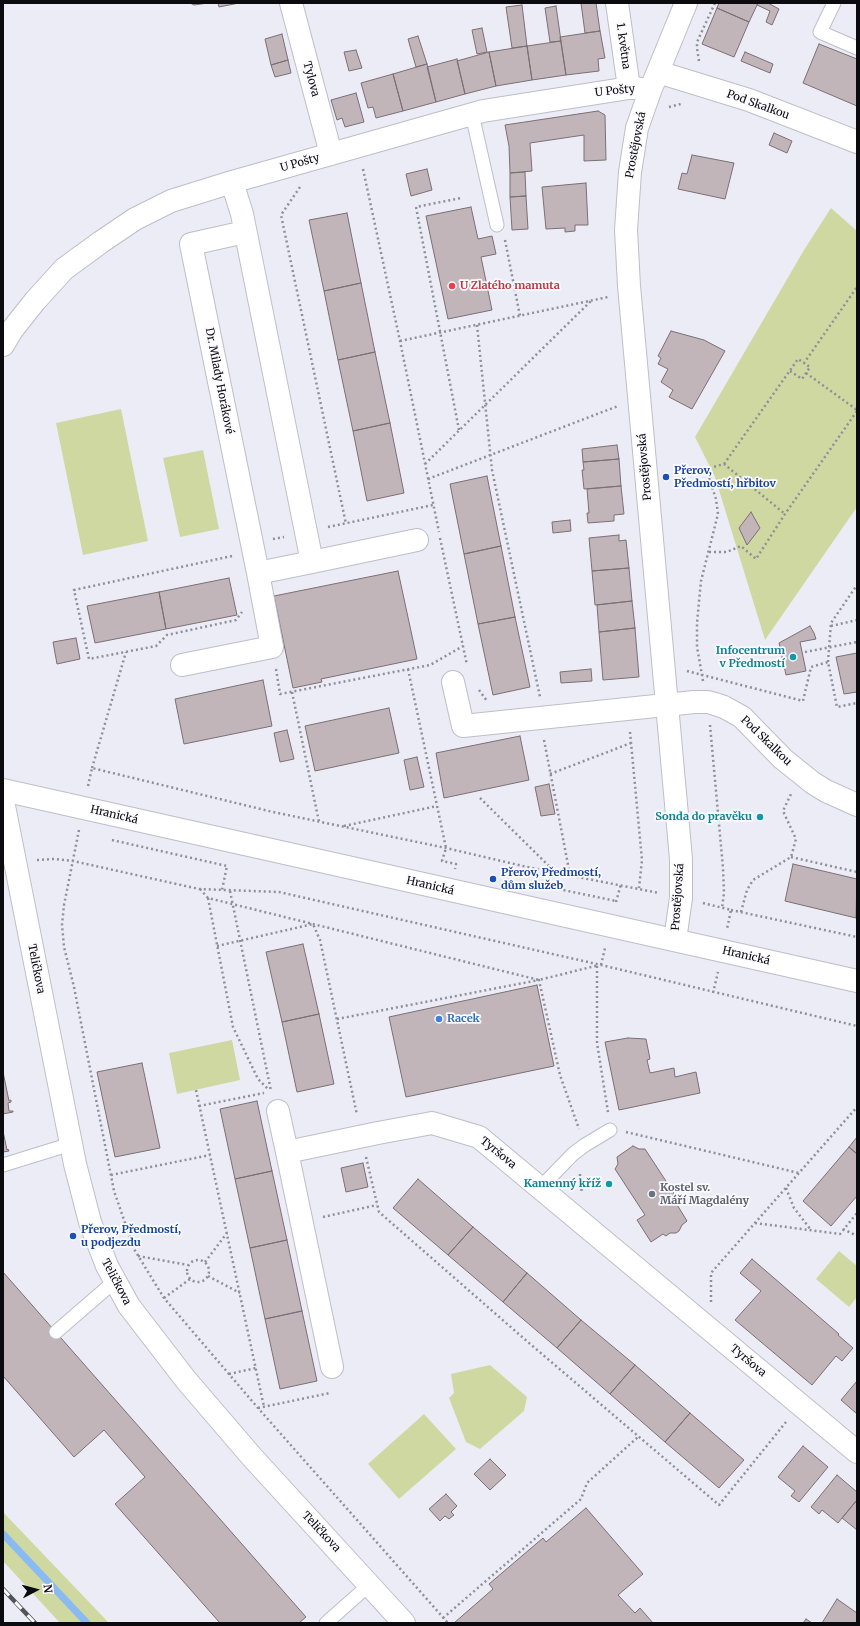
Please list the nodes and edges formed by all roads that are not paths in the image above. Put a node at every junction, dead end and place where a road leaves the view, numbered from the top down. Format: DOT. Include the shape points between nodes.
graph roads {
  1 [pos="291,3"];
  2 [pos="617,3"];
  3 [pos="686,3"];
  4 [pos="834,3"];
  5 [pos="857,48"];
  6 [pos="658,72"];
  7 [pos="639,90"];
  8 [pos="472,114"];
  9 [pos="857,142"];
  10 [pos="331,154"];
  11 [pos="232,182"];
  12 [pos="497,225"];
  13 [pos="245,232"];
  14 [pos="3,345"];
  15 [pos="417,540"];
  16 [pos="312,562"];
  17 [pos="258,573"];
  18 [pos="182,665"];
  19 [pos="461,677"];
  20 [pos="667,705"];
  21 [pos="3,790"];
  22 [pos="3,801"];
  23 [pos="857,805"];
  24 [pos="675,940"];
  25 [pos="857,980"];
  26 [pos="275,1101"];
  27 [pos="610,1130"];
  28 [pos="71,1144"];
  29 [pos="287,1152"];
  30 [pos="3,1165"];
  31 [pos="540,1188"];
  32 [pos="115,1282"];
  33 [pos="56,1332"];
  34 [pos="332,1367"];
  35 [pos="857,1452"];
  36 [pos="369,1585"];
  37 [pos="326,1623"];
  38 [pos="404,1623"];
  1 -- 10 [label="street, Tylova"];
  2 -- 7 [label="street, 1. května"];
  3 -- 6 [label="street, Prostějovská"];
  4 -- 5 [label="lane" via="820,32"];
  6 -- 7 [label="street, Prostějovská"];
  6 -- 9 [label="street, Pod Skalkou" via="749,100"];
  7 -- 8 [label="street, U Pošty" via="508,106"];
  7 -- 20 [label="street, Prostějovská" via="637,128 627,203 628,286"];
  8 -- 10 [label="street, U Pošty"];
  8 -- 12 [label="lane"];
  10 -- 11 [label="street, U Pošty"];
  11 -- 13 [label="street"];
  11 -- 14 [label="street, U Pošty" via="172,201 135,219 101,242 64,269 40,295"];
  13 -- 16 [label="street"];
  13 -- 17 [label="street, Dr. Milady Horákové" via="191,244"];
  15 -- 16 [label="street"];
  16 -- 17 [label="street"];
  17 -- 18 [label="street, Dr. Milady Horákové" via="272,647"];
  19 -- 20 [label="street, Pod Skalkou" via="463,726 540,712 628,710"];
  20 -- 23 [label="street, Pod Skalkou" via="708,702 724,707 742,717 783,759 802,774 826,791"];
  20 -- 24 [label="street, Prostějovská" via="681,859 681,898"];
  21 -- 24 [label="street, Hranická"];
  22 -- 28 [label="street, Teličkova"];
  24 -- 25 [label="street, Hranická"];
  26 -- 29 [label="street"];
  27 -- 31 [label="lane" via="573,1154"];
  28 -- 30 [label="lane"];
  28 -- 32 [label="street, Teličkova" via="90,1222"];
  29 -- 31 [label="street, Tyršova" via="432,1123 479,1137"];
  29 -- 34 [label="street"];
  31 -- 35 [label="street, Tyršova"];
  32 -- 33 [label="lane"];
  32 -- 36 [label="street, Teličkova" via="143,1327 186,1380 252,1457"];
  36 -- 37 [label="lane"];
  36 -- 38 [label="street, Teličkova"];
}
